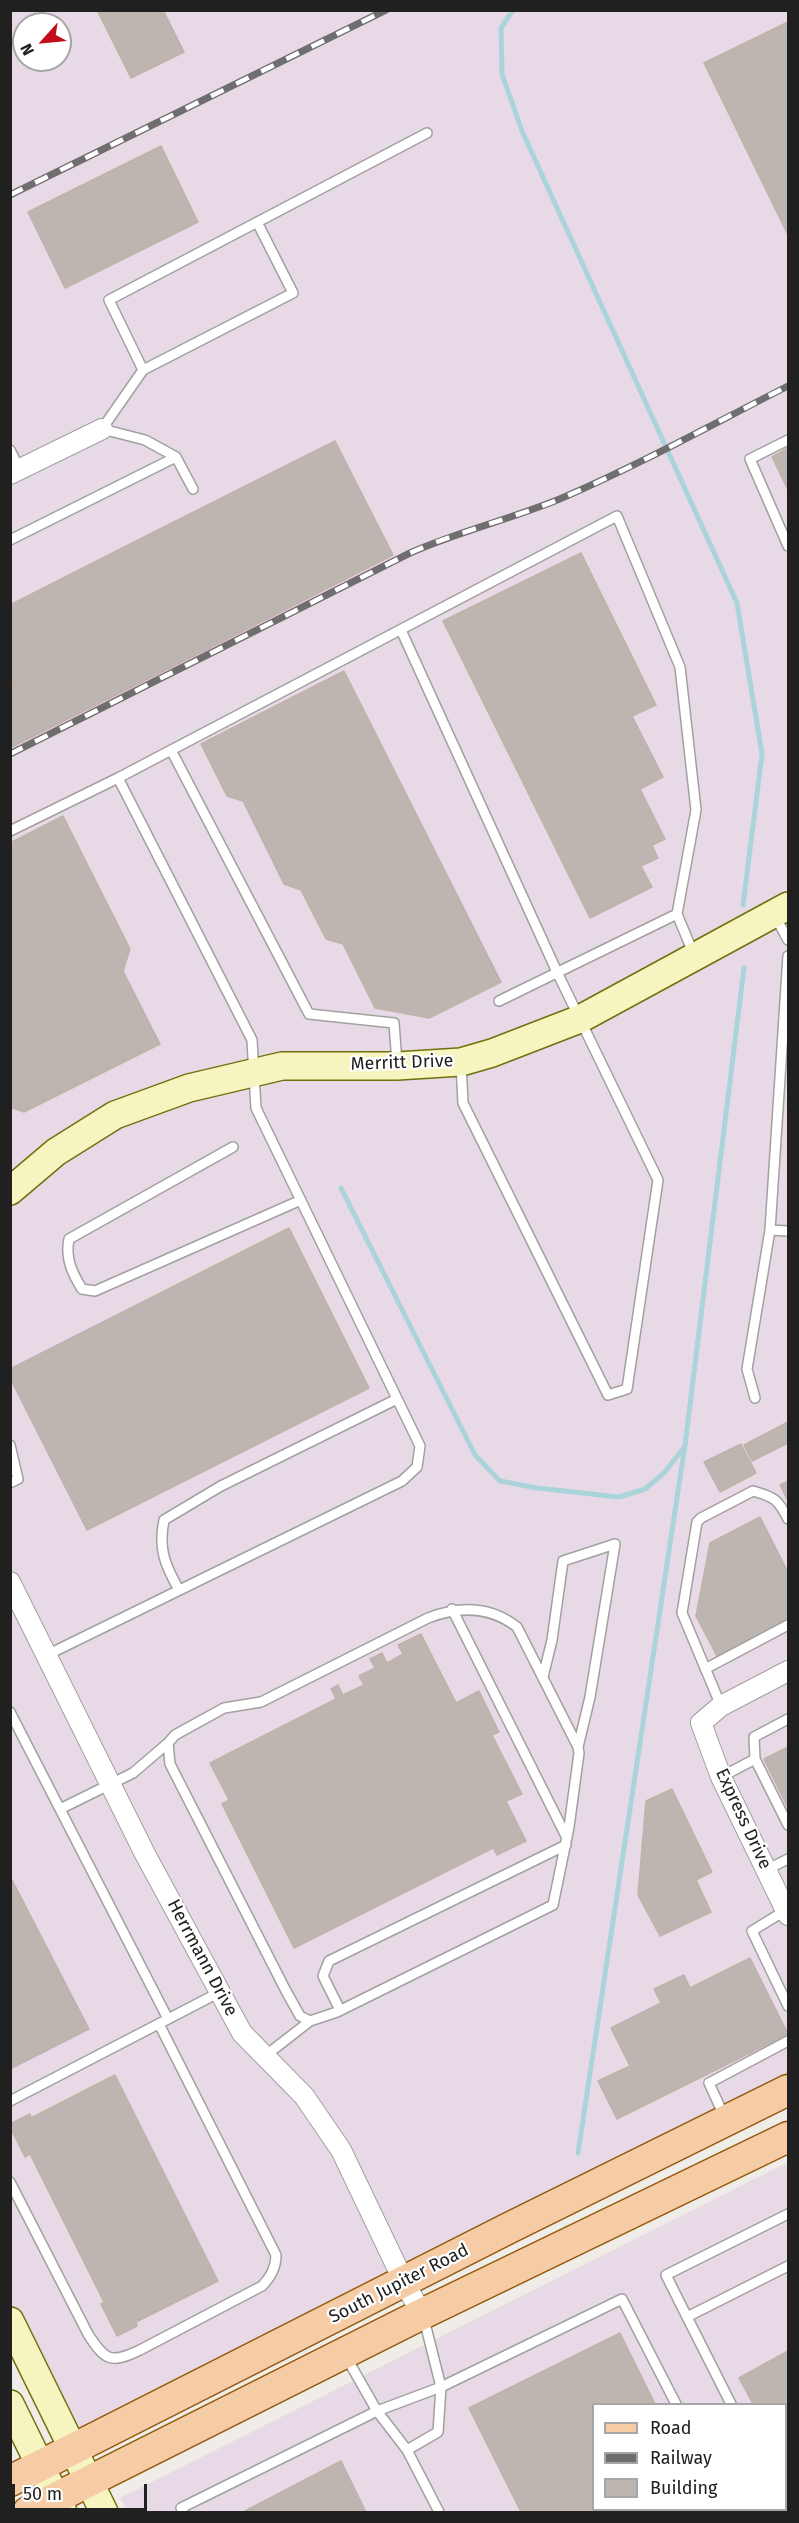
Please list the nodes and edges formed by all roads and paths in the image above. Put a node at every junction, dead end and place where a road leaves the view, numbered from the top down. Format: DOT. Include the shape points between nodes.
graph roads {
  1 [pos="427,132"];
  2 [pos="257,222"];
  3 [pos="143,370"];
  4 [pos="102,429"];
  5 [pos="789,440"];
  6 [pos="10,450"];
  7 [pos="176,457"];
  8 [pos="15,472"];
  9 [pos="193,489"];
  10 [pos="10,540"];
  11 [pos="789,546"];
  12 [pos="401,630"];
  13 [pos="171,750"];
  14 [pos="118,778"];
  15 [pos="10,831"];
  16 [pos="781,910"];
  17 [pos="677,914"];
  18 [pos="789,940"];
  19 [pos="789,956"];
  20 [pos="695,957"];
  21 [pos="788,962"];
  22 [pos="557,972"];
  23 [pos="499,1000"];
  24 [pos="580,1019"];
  25 [pos="461,1062"];
  26 [pos="397,1066"];
  27 [pos="254,1072"];
  28 [pos="233,1147"];
  29 [pos="10,1191"];
  30 [pos="301,1200"];
  31 [pos="770,1230"];
  32 [pos="789,1231"];
  33 [pos="755,1398"];
  34 [pos="397,1399"];
  35 [pos="10,1445"];
  36 [pos="10,1483"];
  37 [pos="789,1519"];
  38 [pos="10,1581"];
  39 [pos="179,1590"];
  40 [pos="452,1609"];
  41 [pos="789,1625"];
  42 [pos="47,1655"];
  43 [pos="705,1669"];
  44 [pos="789,1671"];
  45 [pos="543,1677"];
  46 [pos="721,1706"];
  47 [pos="10,1712"];
  48 [pos="789,1719"];
  49 [pos="168,1743"];
  50 [pos="578,1747"];
  51 [pos="755,1759"];
  52 [pos="721,1777"];
  53 [pos="111,1785"];
  54 [pos="60,1809"];
  55 [pos="789,1825"];
  56 [pos="566,1841"];
  57 [pos="789,1859"];
  58 [pos="766,1870"];
  59 [pos="788,1911"];
  60 [pos="220,1992"];
  61 [pos="789,2006"];
  62 [pos="340,2010"];
  63 [pos="168,2019"];
  64 [pos="310,2021"];
  65 [pos="159,2024"];
  66 [pos="789,2041"];
  67 [pos="265,2056"];
  68 [pos="789,2090"];
  69 [pos="10,2101"];
  70 [pos="726,2120"];
  71 [pos="789,2137"];
  72 [pos="10,2182"];
  73 [pos="789,2214"];
  74 [pos="789,2266"];
  75 [pos="404,2282"];
  76 [pos="422,2314"];
  77 [pos="687,2317"];
  78 [pos="10,2321"];
  79 [pos="345,2355"];
  80 [pos="441,2387"];
  81 [pos="675,2403"];
  82 [pos="730,2403"];
  83 [pos="10,2404"];
  84 [pos="377,2411"];
  85 [pos="73,2450"];
  86 [pos="407,2450"];
  87 [pos="40,2466"];
  88 [pos="10,2481"];
  89 [pos="89,2482"];
  90 [pos="59,2506"];
  91 [pos="28,2512"];
  92 [pos="105,2512"];
  93 [pos="183,2512"];
  94 [pos="439,2512"];
  1 -- 2 [label="lane"];
  2 -- 3 [label="lane" via="109,300"];
  2 -- 3 [label="lane" via="292,293"];
  3 -- 4 [label="lane"];
  4 -- 7 [label="lane" via="145,440"];
  4 -- 8 [label="street"];
  5 -- 11 [label="lane" via="750,459"];
  6 -- 8 [label="lane"];
  7 -- 9 [label="lane"];
  7 -- 10 [label="lane"];
  12 -- 13 [label="lane"];
  12 -- 17 [label="lane" via="617,516 680,667 696,810"];
  12 -- 22 [label="lane"];
  13 -- 14 [label="lane"];
  13 -- 26 [label="lane" via="309,1014 394,1023"];
  14 -- 15 [label="lane"];
  14 -- 27 [label="lane" via="252,1040"];
  16 -- 18 [label="lane"];
  16 -- 20 [label="street, Merritt Drive"];
  17 -- 20 [label="lane"];
  17 -- 22 [label="lane"];
  19 -- 21 [label="lane"];
  20 -- 24 [label="street, Merritt Drive"];
  21 -- 31 [label="lane"];
  22 -- 23 [label="lane"];
  22 -- 24 [label="lane"];
  24 -- 25 [label="street, Merritt Drive"];
  24 -- 25 [label="lane" via="657,1180 627,1389 608,1395 463,1103"];
  25 -- 26 [label="street, Merritt Drive"];
  26 -- 27 [label="street, Merritt Drive" via="282,1066"];
  27 -- 29 [label="street, Merritt Drive" via="189,1088 115,1115 56,1152"];
  27 -- 30 [label="lane" via="256,1108"];
  28 -- 30 [label="lane" via="69,1239 66,1253 82,1289 95,1292"];
  30 -- 34 [label="lane"];
  31 -- 32 [label="lane"];
  31 -- 33 [label="lane" via="747,1369"];
  34 -- 39 [label="lane" via="221,1485 164,1520 160,1539"];
  34 -- 39 [label="lane" via="420,1446 417,1467 402,1482"];
  35 -- 36 [label="lane" via="18,1479"];
  37 -- 43 [label="lane" via="781,1503 753,1491 697,1522 682,1614"];
  38 -- 42 [label="street, Herrmann Drive"];
  39 -- 42 [label="lane"];
  40 -- 45 [label="lane" via="503,1616 517,1627"];
  40 -- 49 [label="lane" via="261,1702 224,1707"];
  40 -- 56 [label="lane"];
  41 -- 43 [label="lane"];
  42 -- 53 [label="street, Herrmann Drive"];
  43 -- 46 [label="lane"];
  44 -- 46 [label="street"];
  45 -- 50 [label="lane"];
  45 -- 50 [label="lane" via="563,1561 615,1544"];
  46 -- 52 [label="street, Express Drive" via="701,1723"];
  47 -- 54 [label="lane"];
  48 -- 51 [label="lane" via="754,1737"];
  49 -- 53 [label="lane" via="133,1773"];
  49 -- 64 [label="lane" via="170,1764 286,1991 300,2016"];
  50 -- 56 [label="lane"];
  51 -- 52 [label="lane"];
  51 -- 55 [label="lane"];
  52 -- 58 [label="street, Express Drive"];
  53 -- 54 [label="lane"];
  53 -- 60 [label="street, Herrmann Drive"];
  54 -- 63 [label="lane"];
  56 -- 62 [label="lane" via="553,1905"];
  56 -- 62 [label="lane" via="329,1961 323,1976"];
  57 -- 58 [label="lane"];
  58 -- 59 [label="street, Express Drive"];
  59 -- 61 [label="lane" via="752,1931"];
  60 -- 63 [label="lane"];
  60 -- 67 [label="street, Herrmann Drive" via="242,2032"];
  62 -- 64 [label="lane"];
  63 -- 65 [label="lane"];
  64 -- 67 [label="lane"];
  65 -- 69 [label="lane"];
  65 -- 72 [label="lane" via="276,2255 276,2263 262,2286 120,2360 108,2358 88,2334"];
  66 -- 70 [label="lane" via="709,2083"];
  67 -- 75 [label="street, Herrmann Drive" via="304,2096 341,2150"];
  68 -- 70 [label="main road, South Jupiter Road"];
  70 -- 75 [label="main road, South Jupiter Road"];
  71 -- 76 [label="main road, South Jupiter Road"];
  73 -- 77 [label="lane" via="666,2275"];
  74 -- 77 [label="lane"];
  75 -- 76 [label="street, Herrmann Drive"];
  75 -- 85 [label="main road, South Jupiter Road"];
  76 -- 79 [label="main road, South Jupiter Road"];
  76 -- 80 [label="lane"];
  77 -- 82 [label="lane"];
  78 -- 85 [label="street"];
  79 -- 84 [label="lane"];
  79 -- 89 [label="main road, South Jupiter Road"];
  80 -- 81 [label="lane" via="622,2299"];
  80 -- 84 [label="lane"];
  80 -- 86 [label="lane" via="438,2432"];
  83 -- 87 [label="street"];
  84 -- 86 [label="lane"];
  84 -- 93 [label="lane" via="181,2508"];
  85 -- 87 [label="main road, South Jupiter Road"];
  85 -- 89 [label="street"];
  86 -- 94 [label="lane"];
  87 -- 88 [label="main road, South Jupiter Road"];
  87 -- 90 [label="street"];
  89 -- 90 [label="main road, South Jupiter Road"];
  89 -- 92 [label="street"];
  90 -- 91 [label="main road, South Jupiter Road"];
}
